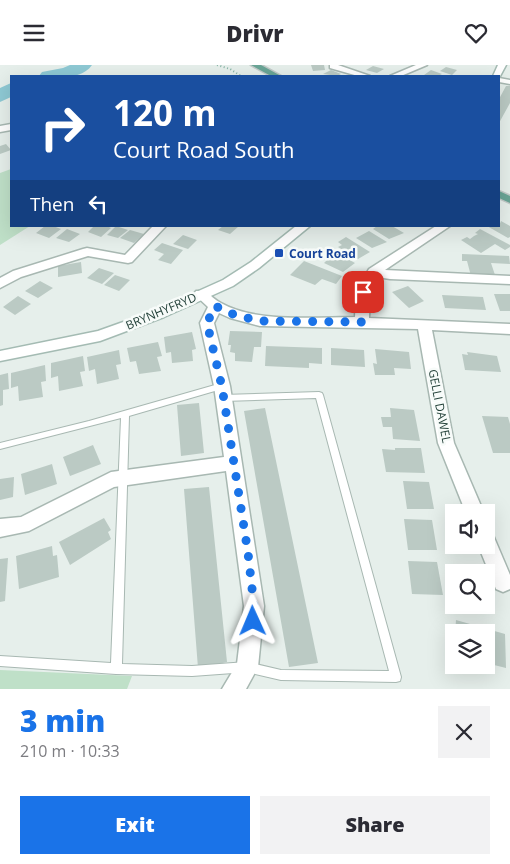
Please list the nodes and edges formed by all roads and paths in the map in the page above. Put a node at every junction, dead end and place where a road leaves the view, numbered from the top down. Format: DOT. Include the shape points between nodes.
graph roads {
  1 [pos="217,65"];
  2 [pos="255,65"];
  3 [pos="423,65"];
  4 [pos="332,66"];
  5 [pos="233,71"];
  6 [pos="230,75"];
  7 [pos="239,75"];
  8 [pos="275,75"];
  9 [pos="363,75"];
  10 [pos="397,75"];
  11 [pos="159,227"];
  12 [pos="303,227"];
  13 [pos="442,227"];
  14 [pos="373,272"];
  15 [pos="510,280"];
  16 [pos="0,284"];
  17 [pos="201,294"];
  18 [pos="215,306"];
  19 [pos="362,322"];
  20 [pos="424,325"];
  21 [pos="510,329"];
  22 [pos="0,356"];
  23 [pos="222,392"];
  24 [pos="125,414"];
  25 [pos="0,446"];
  26 [pos="233,463"];
  27 [pos="123,479"];
  28 [pos="471,504"];
  29 [pos="0,529"];
  30 [pos="491,554"];
  31 [pos="503,582"];
  32 [pos="0,661"];
  33 [pos="247,667"];
  34 [pos="116,669"];
  35 [pos="233,689"];
  1 -- 5 [label="path"];
  2 -- 8 [label="main road"];
  3 -- 10 [label="street"];
  4 -- 9 [label="street"];
  5 -- 6 [label="path"];
  5 -- 7 [label="path"];
  11 -- 16 [label="street" via="128,259 87,252 17,274"];
  12 -- 17 [label="street, BRYNHYFRYD" via="228,283"];
  13 -- 14 [label="street"];
  14 -- 15 [label="street"];
  14 -- 19 [label="street" via="363,292"];
  17 -- 18 [label="street"];
  17 -- 22 [label="street, BRYNHYFRYD" via="100,336"];
  18 -- 19 [label="street" via="260,321"];
  18 -- 23 [label="street" via="207,323"];
  19 -- 20 [label="street"];
  20 -- 21 [label="street"];
  20 -- 28 [label="street, GELLI DAWEL" via="446,443"];
  23 -- 24 [label="lane"];
  23 -- 26 [label="street"];
  23 -- 33 [label="lane" via="319,395 396,677 281,675"];
  24 -- 25 [label="lane"];
  24 -- 27 [label="lane"];
  26 -- 27 [label="street"];
  26 -- 33 [label="street" via="254,606"];
  27 -- 29 [label="street" via="111,480 23,525"];
  27 -- 34 [label="lane"];
  30 -- 31 [label="street"];
  32 -- 34 [label="lane"];
  33 -- 34 [label="lane" via="192,671"];
  33 -- 35 [label="street"];
}
